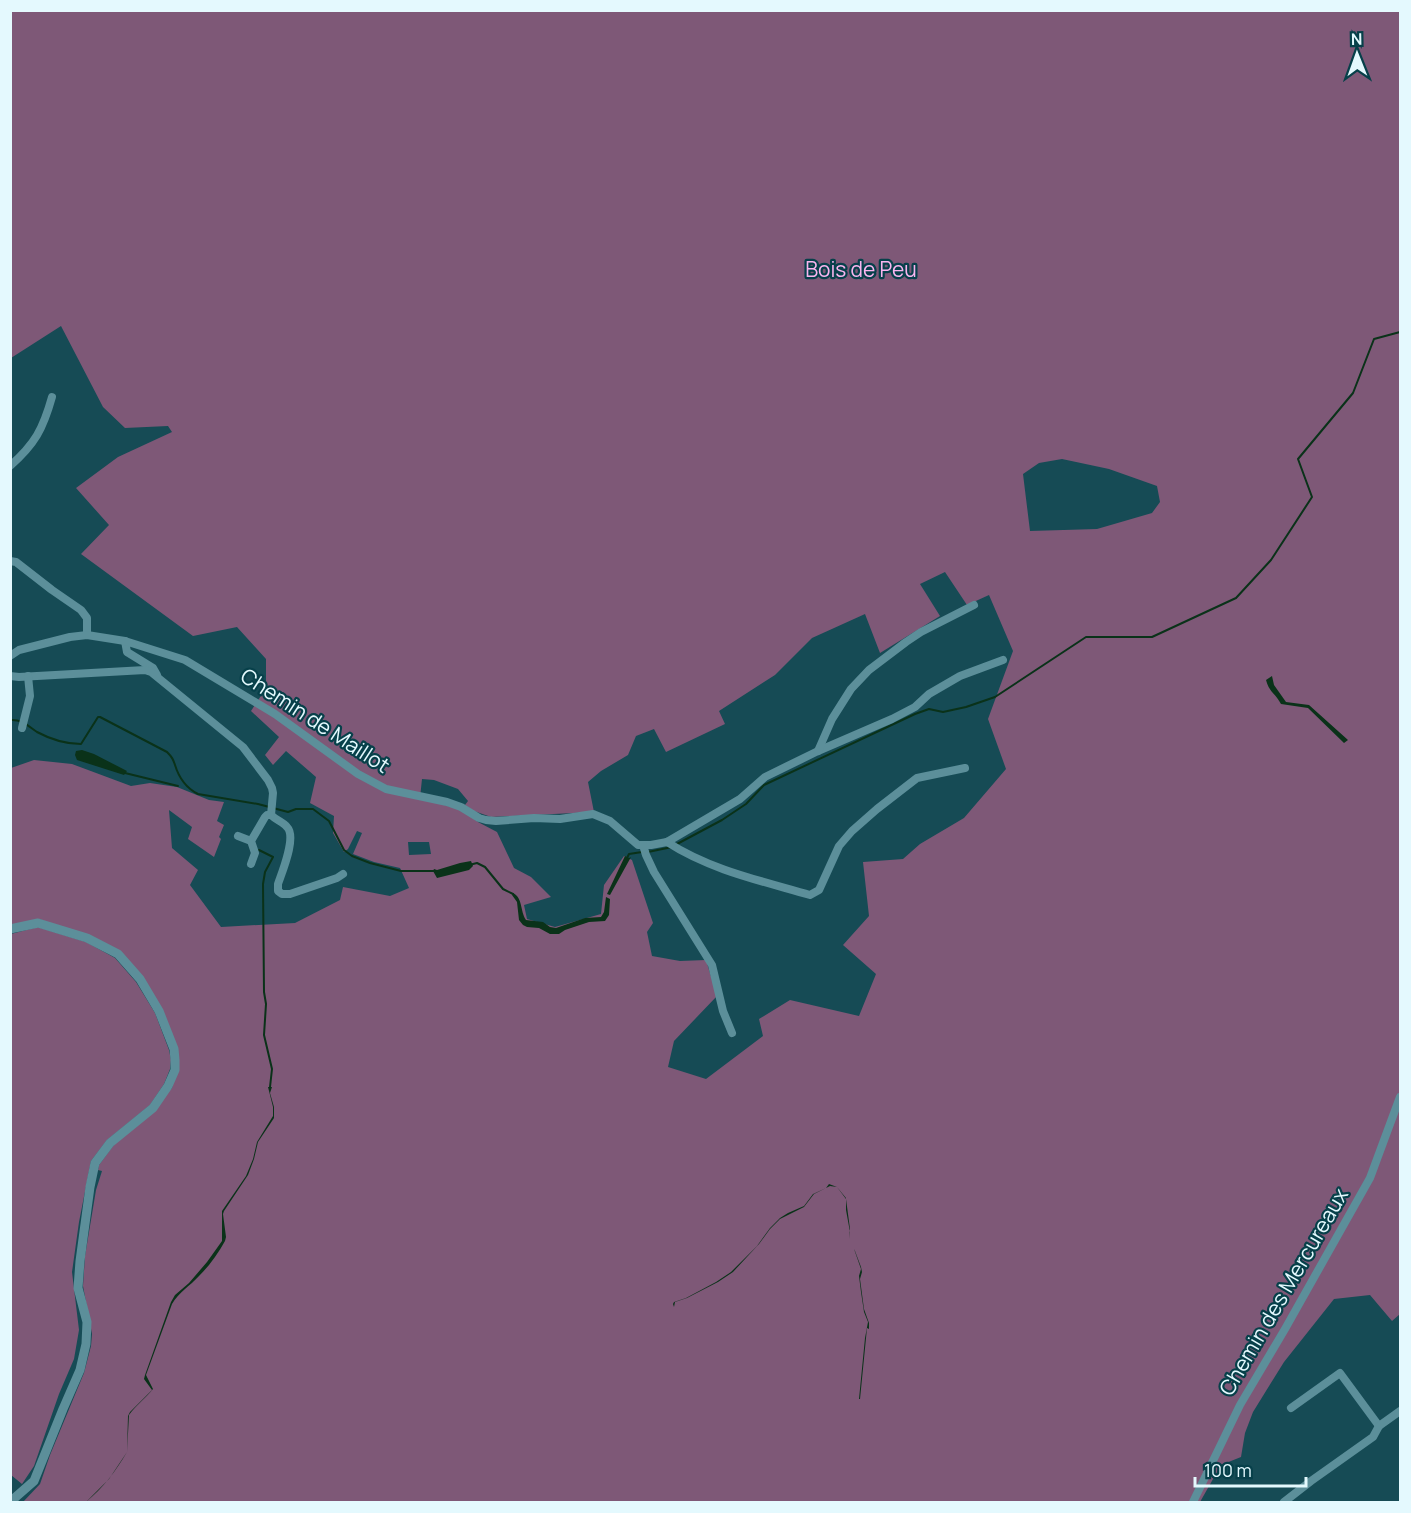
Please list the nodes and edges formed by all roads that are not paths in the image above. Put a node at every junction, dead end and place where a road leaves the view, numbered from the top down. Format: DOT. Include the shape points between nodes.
graph roads {
  1 [pos="52,397"];
  2 [pos="10,466"];
  3 [pos="10,561"];
  4 [pos="974,605"];
  5 [pos="87,635"];
  6 [pos="125,641"];
  7 [pos="10,656"];
  8 [pos="1003,660"];
  9 [pos="10,676"];
  10 [pos="28,676"];
  11 [pos="157,677"];
  12 [pos="23,724"];
  13 [pos="818,751"];
  14 [pos="965,768"];
  15 [pos="271,810"];
  16 [pos="238,836"];
  17 [pos="251,841"];
  18 [pos="671,844"];
  19 [pos="644,850"];
  20 [pos="251,864"];
  21 [pos="343,874"];
  22 [pos="10,929"];
  23 [pos="732,1033"];
  24 [pos="1401,1097"];
  25 [pos="1291,1408"];
  26 [pos="1401,1410"];
  27 [pos="1379,1426"];
  28 [pos="10,1502"];
  29 [pos="1193,1503"];
  30 [pos="1284,1503"];
  1 -- 2 [label="street" via="38,436"];
  3 -- 5 [label="street" via="81,610 87,618"];
  4 -- 13 [label="street" via="921,632 869,670 832,719"];
  5 -- 6 [label="street, Chemin de Maillot"];
  5 -- 7 [label="street, Chemin de Maillot" via="70,636"];
  6 -- 11 [label="street" via="127,652 153,668"];
  6 -- 19 [label="street, Chemin de Maillot" via="185,660 275,714 358,774 386,789 447,802 486,820 560,819 593,814 610,821"];
  8 -- 13 [label="street" via="960,676 915,707"];
  9 -- 10 [label="street"];
  10 -- 11 [label="street" via="145,670"];
  10 -- 12 [label="street" via="30,696"];
  11 -- 15 [label="street" via="243,747 268,780 273,793"];
  13 -- 18 [label="street" via="765,777 740,799"];
  14 -- 18 [label="street" via="917,778 877,809 839,846 819,891 810,895 722,869"];
  15 -- 17 [label="street"];
  15 -- 21 [label="street" via="276,820 290,830 291,842 278,891 290,894"];
  16 -- 17 [label="street"];
  17 -- 20 [label="street" via="255,852"];
  18 -- 19 [label="street" via="651,845"];
  19 -- 23 [label="street" via="712,965"];
  22 -- 28 [label="street" via="38,923 87,938 118,954 140,979 159,1011 176,1060 168,1086 153,1108 110,1143 95,1163 78,1288 87,1322 80,1370 34,1481"];
  24 -- 29 [label="street, Chemin des Mercureaux" via="1370,1178 1240,1405"];
  25 -- 27 [label="street" via="1340,1373"];
  26 -- 27 [label="street"];
  27 -- 30 [label="street" via="1373,1437"];
}
